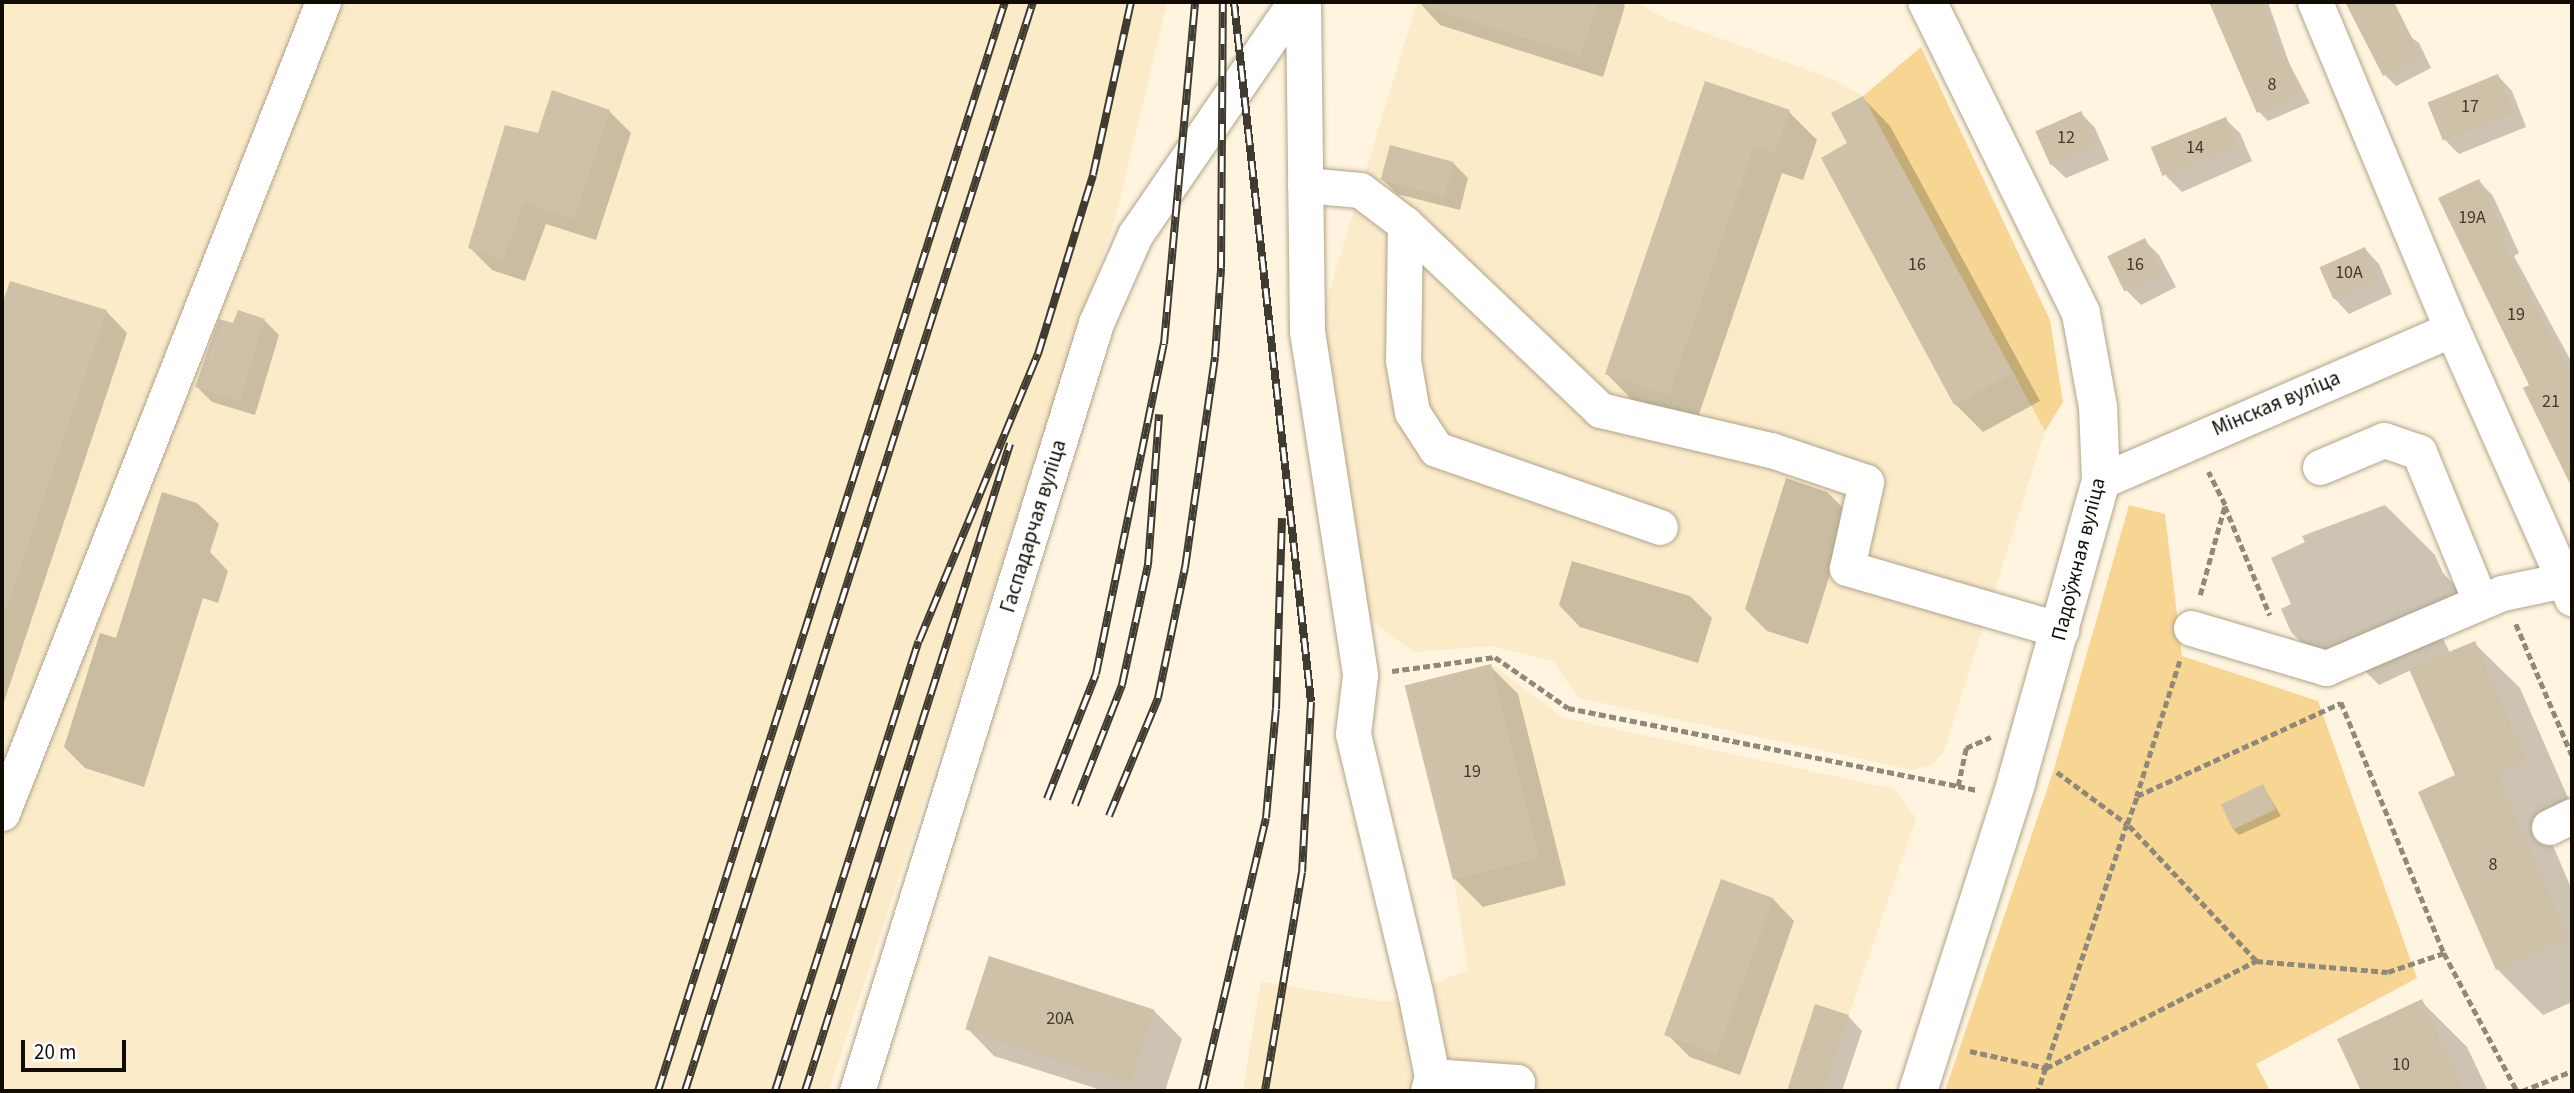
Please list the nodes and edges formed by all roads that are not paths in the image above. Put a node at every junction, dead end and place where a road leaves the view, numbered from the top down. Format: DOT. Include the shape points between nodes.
graph roads {
  1 [pos="323,2"];
  2 [pos="1295,2"];
  3 [pos="1303,2"];
  4 [pos="1927,2"];
  5 [pos="2315,2"];
  6 [pos="1305,185"];
  7 [pos="1405,224"];
  8 [pos="2452,328"];
  9 [pos="2320,467"];
  10 [pos="2101,481"];
  11 [pos="1660,527"];
  12 [pos="2568,589"];
  13 [pos="2480,601"];
  14 [pos="2190,628"];
  15 [pos="2061,630"];
  16 [pos="2,813"];
  17 [pos="1430,1084"];
  18 [pos="857,1091"];
  19 [pos="1516,1091"];
  20 [pos="1918,1091"];
  1 -- 16 [label="street"];
  2 -- 18 [label="street, Гаспадарчая вуліца" via="1135,235 1096,323"];
  3 -- 6 [label="street"];
  4 -- 10 [label="main road, Падоўжная вуліца" via="2081,313 2098,407"];
  5 -- 8 [label="street"];
  6 -- 7 [label="street" via="1360,190"];
  6 -- 17 [label="street" via="1307,331 1360,675 1353,734"];
  7 -- 11 [label="street" via="1403,360 1412,412 1436,449"];
  7 -- 15 [label="street" via="1600,410 1771,450 1866,482 1847,568"];
  8 -- 10 [label="street, Мінская вуліца"];
  8 -- 12 [label="street"];
  9 -- 13 [label="street" via="2384,440 2419,452"];
  10 -- 15 [label="main road, Падоўжная вуліца"];
  12 -- 13 [label="street"];
  13 -- 14 [label="street" via="2326,668"];
  15 -- 20 [label="main road, Падоўжная вуліца"];
  17 -- 19 [label="street" via="1517,1082"];
}
